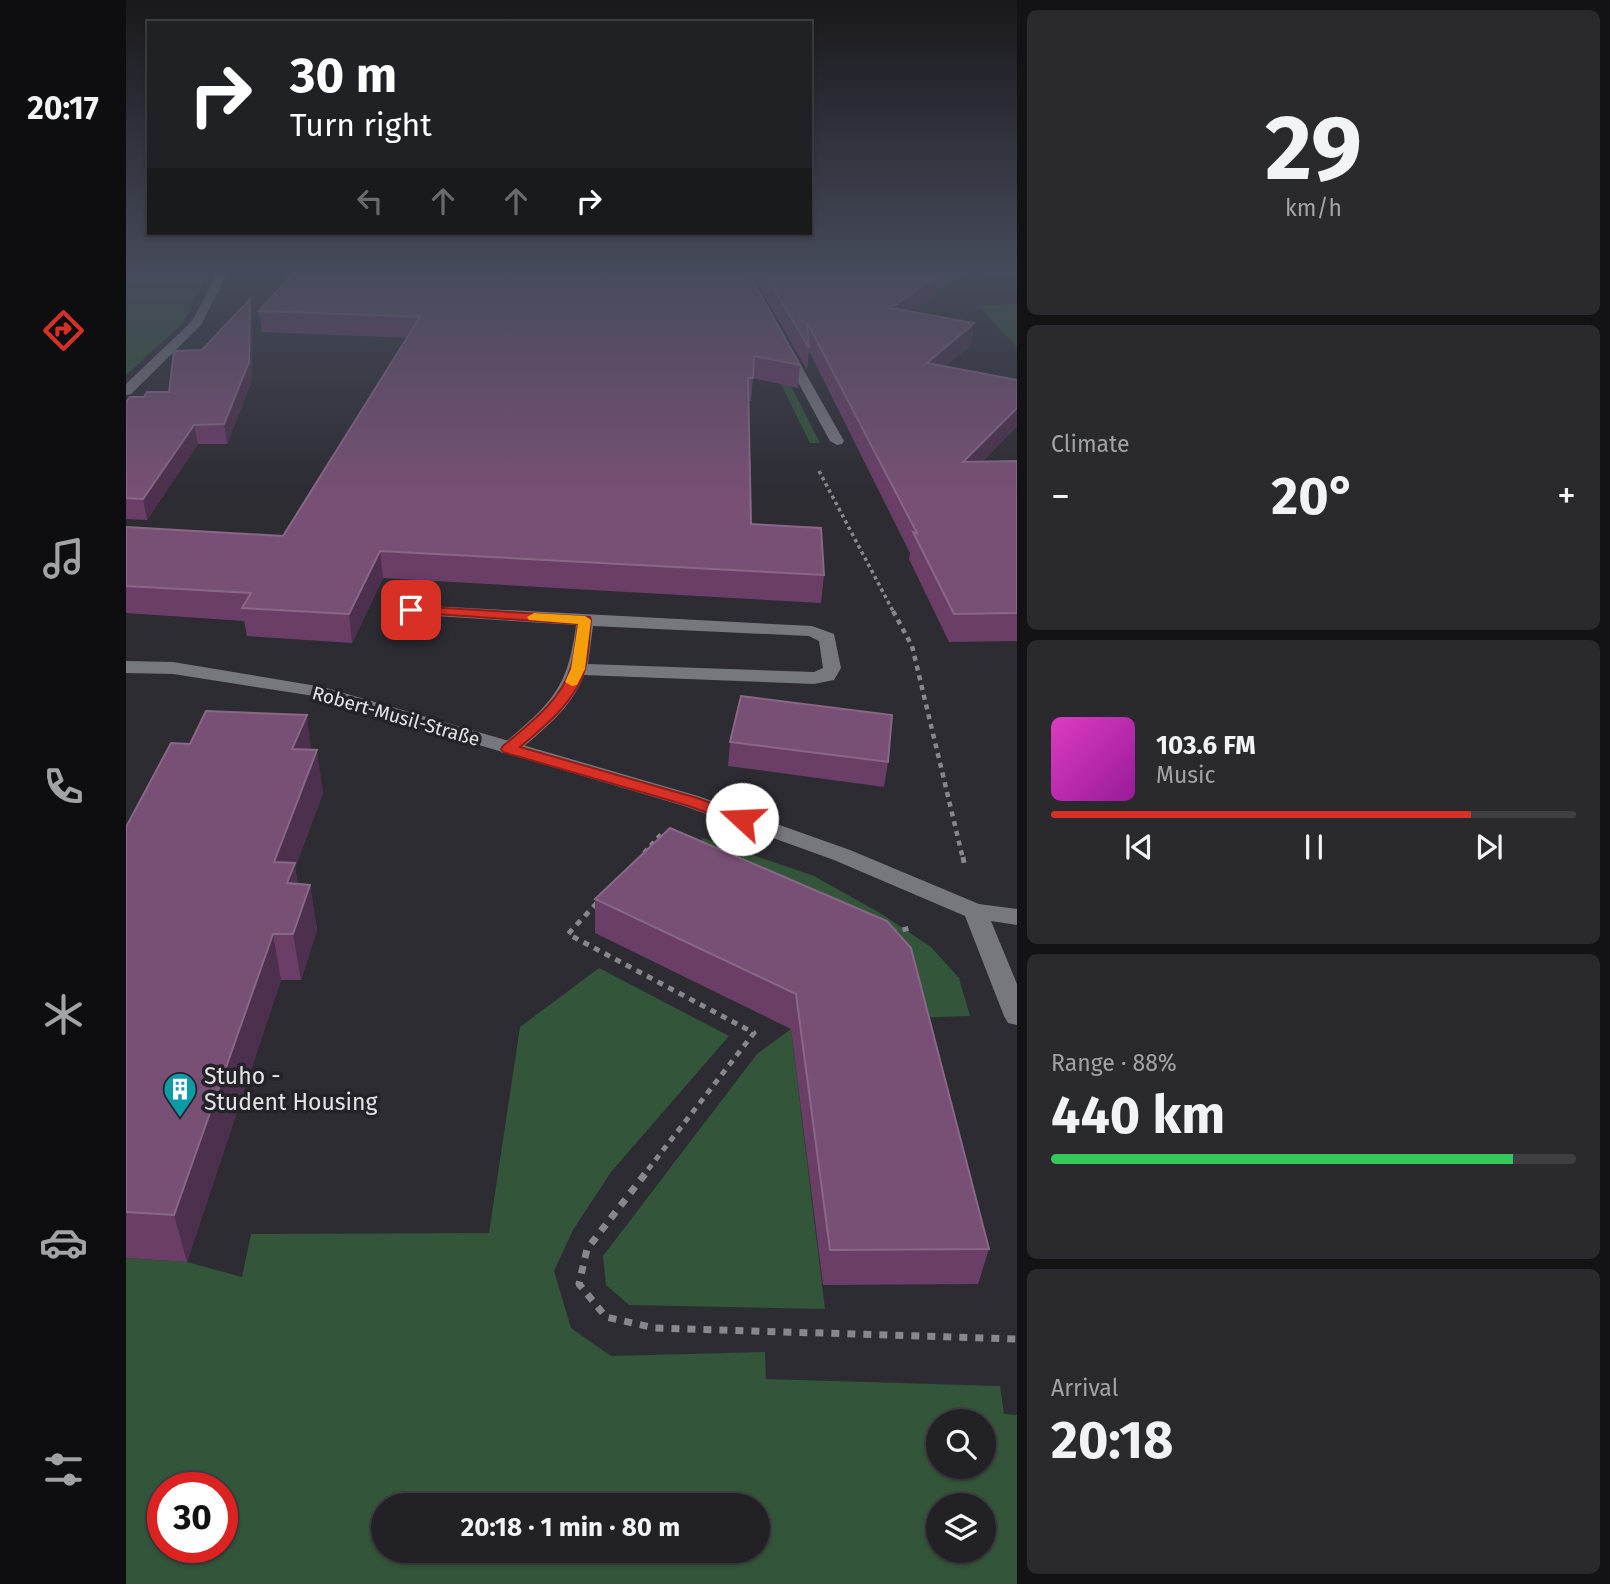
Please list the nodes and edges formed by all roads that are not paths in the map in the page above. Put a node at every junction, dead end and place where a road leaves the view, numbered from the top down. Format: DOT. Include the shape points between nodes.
graph roads {
  1 [pos="173,346"];
  2 [pos="784,346"];
  3 [pos="126,391"];
  4 [pos="837,441"];
  5 [pos="411,610"];
  6 [pos="585,620"];
  7 [pos="126,667"];
  8 [pos="578,669"];
  9 [pos="509,749"];
  10 [pos="975,911"];
  11 [pos="1017,917"];
  12 [pos="1017,1016"];
  1 -- 3 [label="street"];
  2 -- 4 [label="street"];
  5 -- 6 [label="street"];
  6 -- 8 [label="street"];
  6 -- 8 [label="street" via="812,631 828,638 832,668 827,676 814,678"];
  7 -- 9 [label="street, Robert-Musil-Straße" via="173,668 316,691"];
  8 -- 9 [label="street" via="569,689 540,723"];
  9 -- 10 [label="street, Robert-Musil-Straße" via="691,801 842,855"];
  10 -- 11 [label="street, Robert-Musil-Straße"];
  10 -- 12 [label="street"];
}
